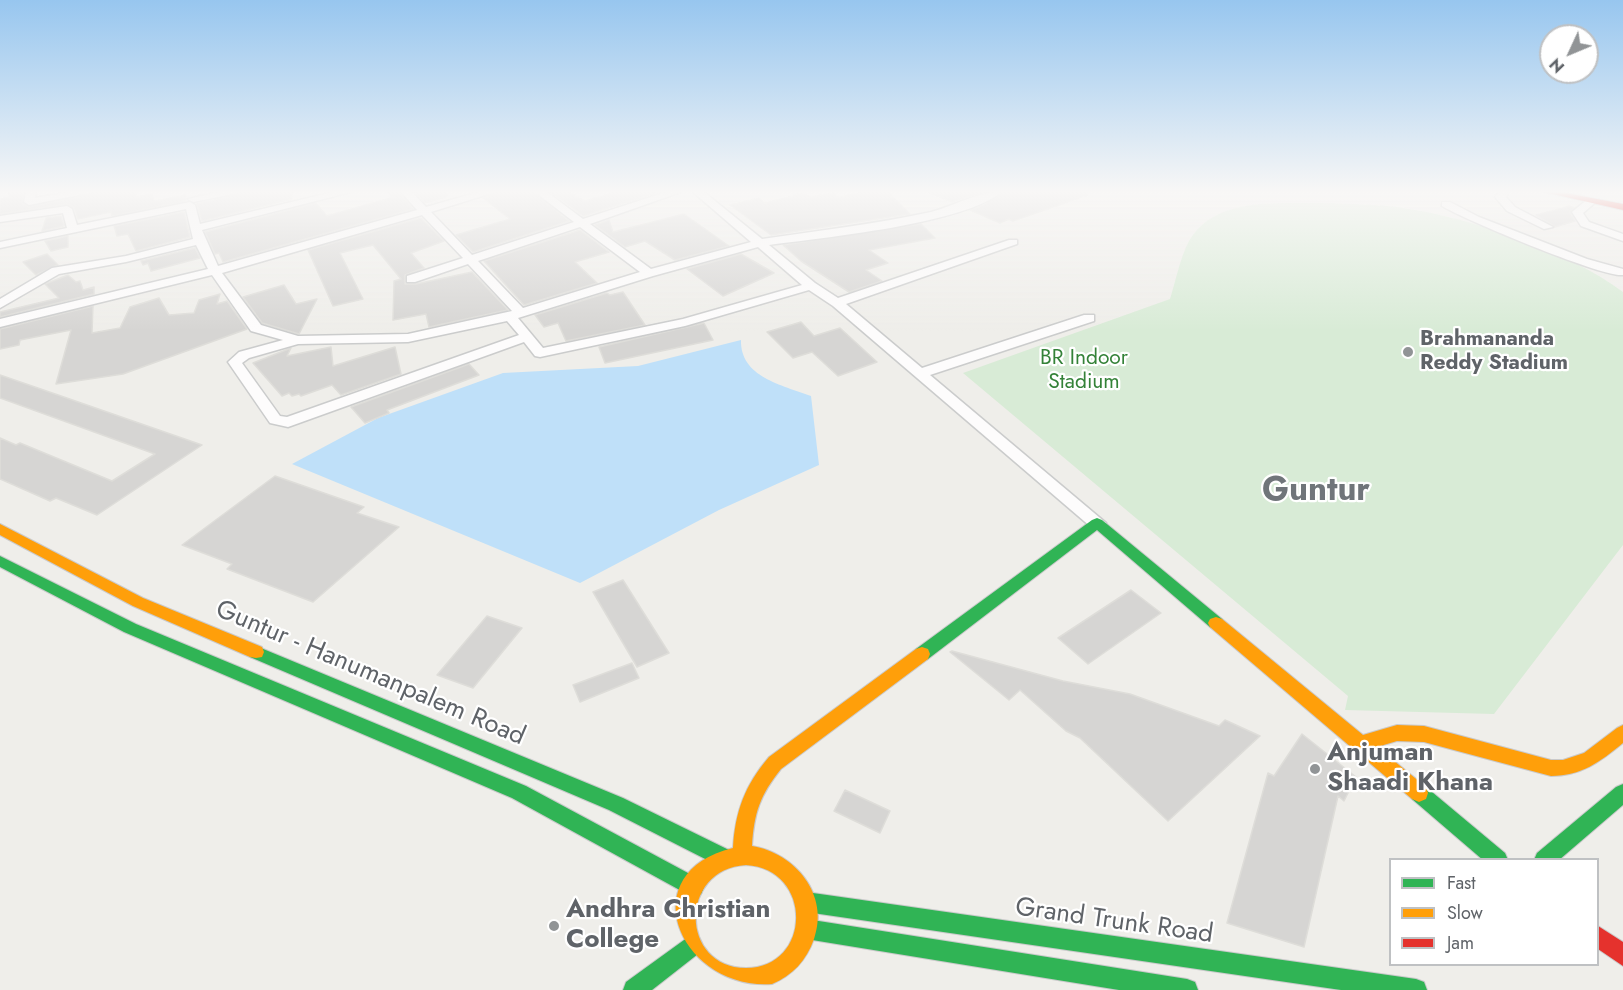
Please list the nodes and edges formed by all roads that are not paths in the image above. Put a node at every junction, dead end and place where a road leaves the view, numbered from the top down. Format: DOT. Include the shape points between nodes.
graph roads {
  1 [pos="31,238"];
  2 [pos="333,238"];
  3 [pos="451,238"];
  4 [pos="537,238"];
  5 [pos="602,238"];
  6 [pos="755,238"];
  7 [pos="794,238"];
  8 [pos="1525,238"];
  9 [pos="1543,238"];
  10 [pos="199,241"];
  11 [pos="1013,242"];
  12 [pos="761,243"];
  13 [pos="0,245"];
  14 [pos="471,261"];
  15 [pos="215,271"];
  16 [pos="649,273"];
  17 [pos="1621,273"];
  18 [pos="411,279"];
  19 [pos="811,286"];
  20 [pos="837,303"];
  21 [pos="0,304"];
  22 [pos="516,314"];
  23 [pos="1089,318"];
  24 [pos="0,323"];
  25 [pos="526,337"];
  26 [pos="297,340"];
  27 [pos="921,373"];
  28 [pos="1097,523"];
  29 [pos="0,529"];
  30 [pos="0,561"];
  31 [pos="1623,733"];
  32 [pos="1359,744"];
  33 [pos="1623,793"];
  34 [pos="742,855"];
  35 [pos="724,858"];
  36 [pos="1496,858"];
  37 [pos="1546,858"];
  38 [pos="694,887"];
  39 [pos="806,902"];
  40 [pos="806,928"];
  41 [pos="1601,939"];
  42 [pos="692,947"];
  43 [pos="1623,955"];
  44 [pos="1623,965"];
  45 [pos="728,977"];
  46 [pos="771,982"];
  47 [pos="634,990"];
  48 [pos="716,990"];
  49 [pos="1186,990"];
  50 [pos="1416,990"];
  1 -- 13 [label="street"];
  2 -- 15 [label="street"];
  3 -- 14 [label="street"];
  4 -- 14 [label="street"];
  5 -- 16 [label="street"];
  6 -- 12 [label="street"];
  7 -- 12 [label="street"];
  8 -- 17 [label="street" via="1583,263"];
  9 -- 17 [label="street"];
  10 -- 15 [label="street"];
  10 -- 21 [label="street" via="56,271"];
  11 -- 20 [label="street"];
  12 -- 16 [label="street"];
  12 -- 19 [label="street"];
  14 -- 18 [label="street"];
  14 -- 22 [label="street"];
  15 -- 24 [label="street"];
  15 -- 26 [label="street" via="256,328"];
  16 -- 22 [label="street"];
  19 -- 20 [label="street"];
  19 -- 25 [label="street" via="685,322 540,353"];
  20 -- 27 [label="street"];
  22 -- 25 [label="street"];
  22 -- 26 [label="street" via="408,338"];
  23 -- 27 [label="street"];
  25 -- 26 [label="street" via="288,422 275,420 235,362"];
  27 -- 28 [label="street"];
  28 -- 32 [label="main road"];
  28 -- 34 [label="main road" via="775,763 755,784 744,804"];
  29 -- 35 [label="main road, Guntur - Hanumanpalem Road" via="138,602 605,799"];
  30 -- 38 [label="main road" via="130,628 519,792"];
  31 -- 32 [label="main road" via="1570,769 1551,768 1424,734 1397,733"];
  32 -- 36 [label="main road"];
  33 -- 37 [label="main road"];
  34 -- 35 [label="main road"];
  34 -- 39 [label="main road" via="760,855 792,873"];
  35 -- 38 [label="main road" via="706,871"];
  38 -- 42 [label="main road" via="686,906 685,927"];
  39 -- 40 [label="main road"];
  39 -- 50 [label="main road, Grand Trunk Road"];
  40 -- 46 [label="main road" via="798,947"];
  40 -- 49 [label="main road"];
  41 -- 43 [label="main road"];
  41 -- 44 [label="main road"];
  42 -- 45 [label="main road" via="701,962"];
  42 -- 47 [label="main road"];
  45 -- 46 [label="main road"];
  45 -- 48 [label="main road"];
}
